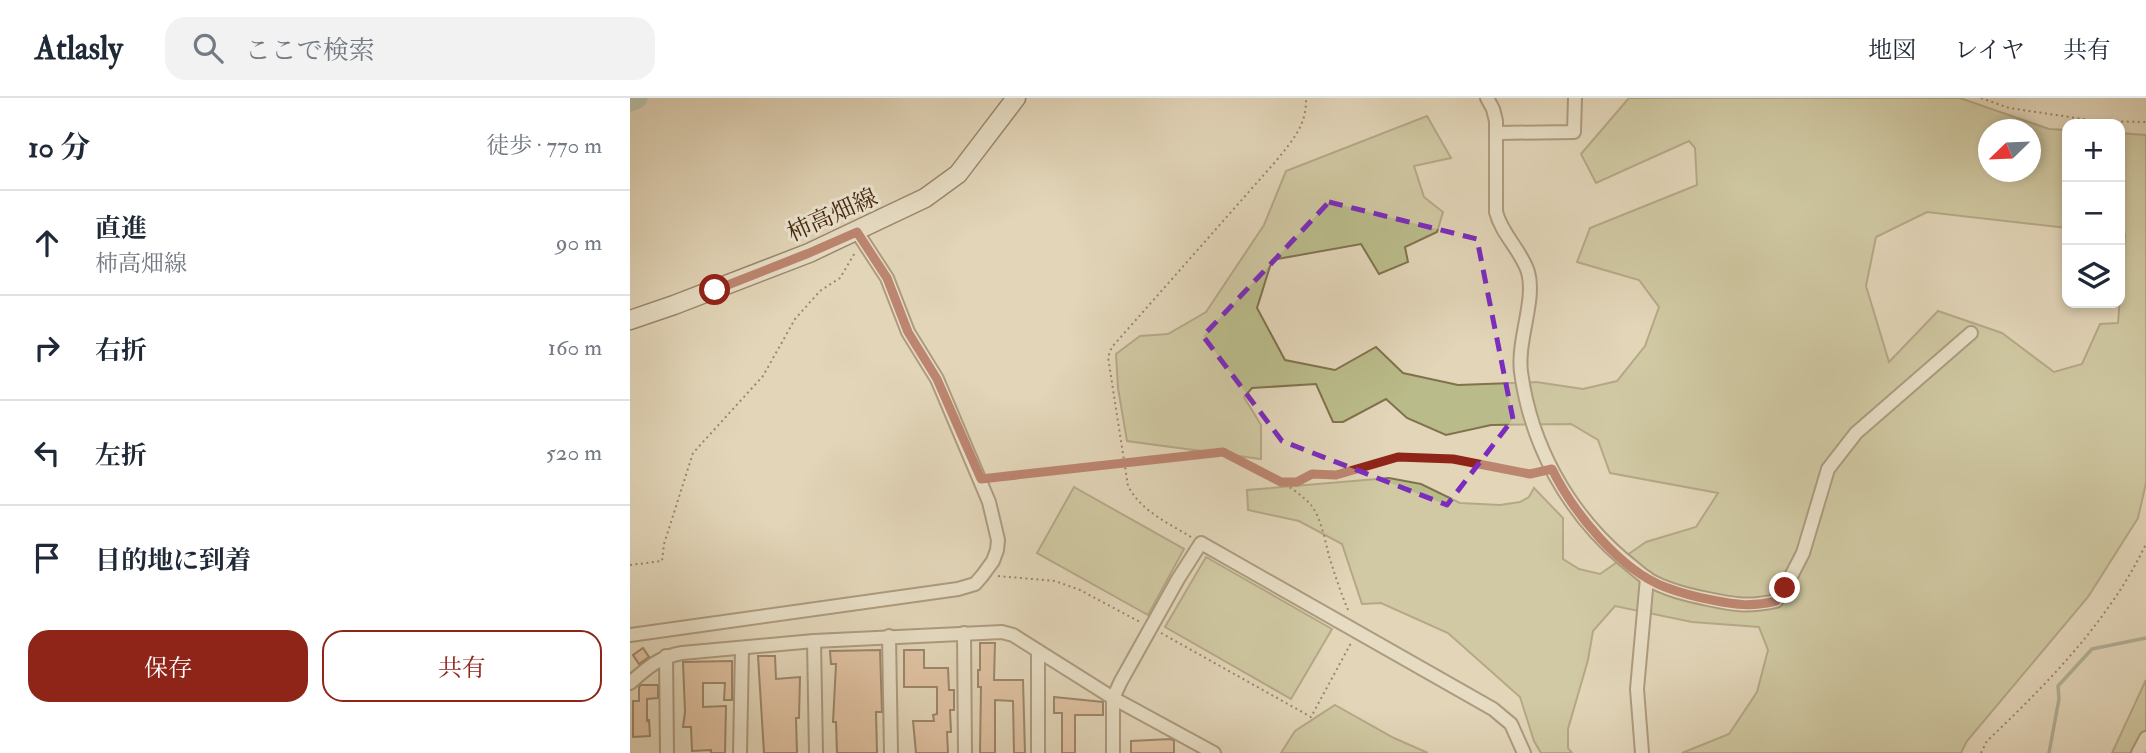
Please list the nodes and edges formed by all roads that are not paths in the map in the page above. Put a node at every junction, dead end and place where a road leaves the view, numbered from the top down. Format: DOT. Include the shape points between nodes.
graph roads {
  1 [pos="1016,98"];
  2 [pos="1487,98"];
  3 [pos="1575,98"];
  4 [pos="1497,133"];
  5 [pos="860,237"];
  6 [pos="630,320"];
  7 [pos="1971,333"];
  8 [pos="1647,578"];
  9 [pos="964,633"];
  10 [pos="630,635"];
  11 [pos="889,636"];
  12 [pos="814,641"];
  13 [pos="742,648"];
  14 [pos="1038,651"];
  15 [pos="666,656"];
  16 [pos="630,683"];
  17 [pos="1114,698"];
  18 [pos="1188,738"];
  19 [pos="2146,738"];
  20 [pos="667,753"];
  21 [pos="740,753"];
  22 [pos="816,753"];
  23 [pos="891,753"];
  24 [pos="965,753"];
  25 [pos="1038,753"];
  26 [pos="1114,753"];
  27 [pos="1188,753"];
  28 [pos="1214,753"];
  29 [pos="1524,753"];
  30 [pos="1642,753"];
  31 [pos="2138,753"];
  1 -- 5 [label="main road, 柿高畑線" via="958,174"];
  2 -- 4 [label="street"];
  3 -- 4 [label="street" via="1574,132"];
  4 -- 8 [label="street" via="1496,212 1529,274 1520,350 1525,401 1564,493 1594,532"];
  5 -- 6 [label="main road, 柿高畑線"];
  5 -- 10 [label="street" via="887,278 908,332 937,379 981,479 998,540 987,570 975,584 930,594"];
  7 -- 8 [label="street" via="1856,433 1828,469 1803,553 1776,601 1735,604 1691,596"];
  8 -- 30 [label="street" via="1637,689"];
  9 -- 11 [label="street"];
  9 -- 14 [label="street" via="1002,632"];
  9 -- 24 [label="street"];
  11 -- 12 [label="street"];
  11 -- 23 [label="street"];
  12 -- 13 [label="street"];
  12 -- 22 [label="street"];
  13 -- 15 [label="street"];
  13 -- 21 [label="street"];
  14 -- 17 [label="street"];
  14 -- 25 [label="street"];
  15 -- 16 [label="street"];
  15 -- 20 [label="street"];
  17 -- 18 [label="street"];
  17 -- 26 [label="street"];
  17 -- 29 [label="street" via="1201,543 1503,716"];
  18 -- 27 [label="street"];
  18 -- 28 [label="street"];
  19 -- 31 [label="street"];
}
